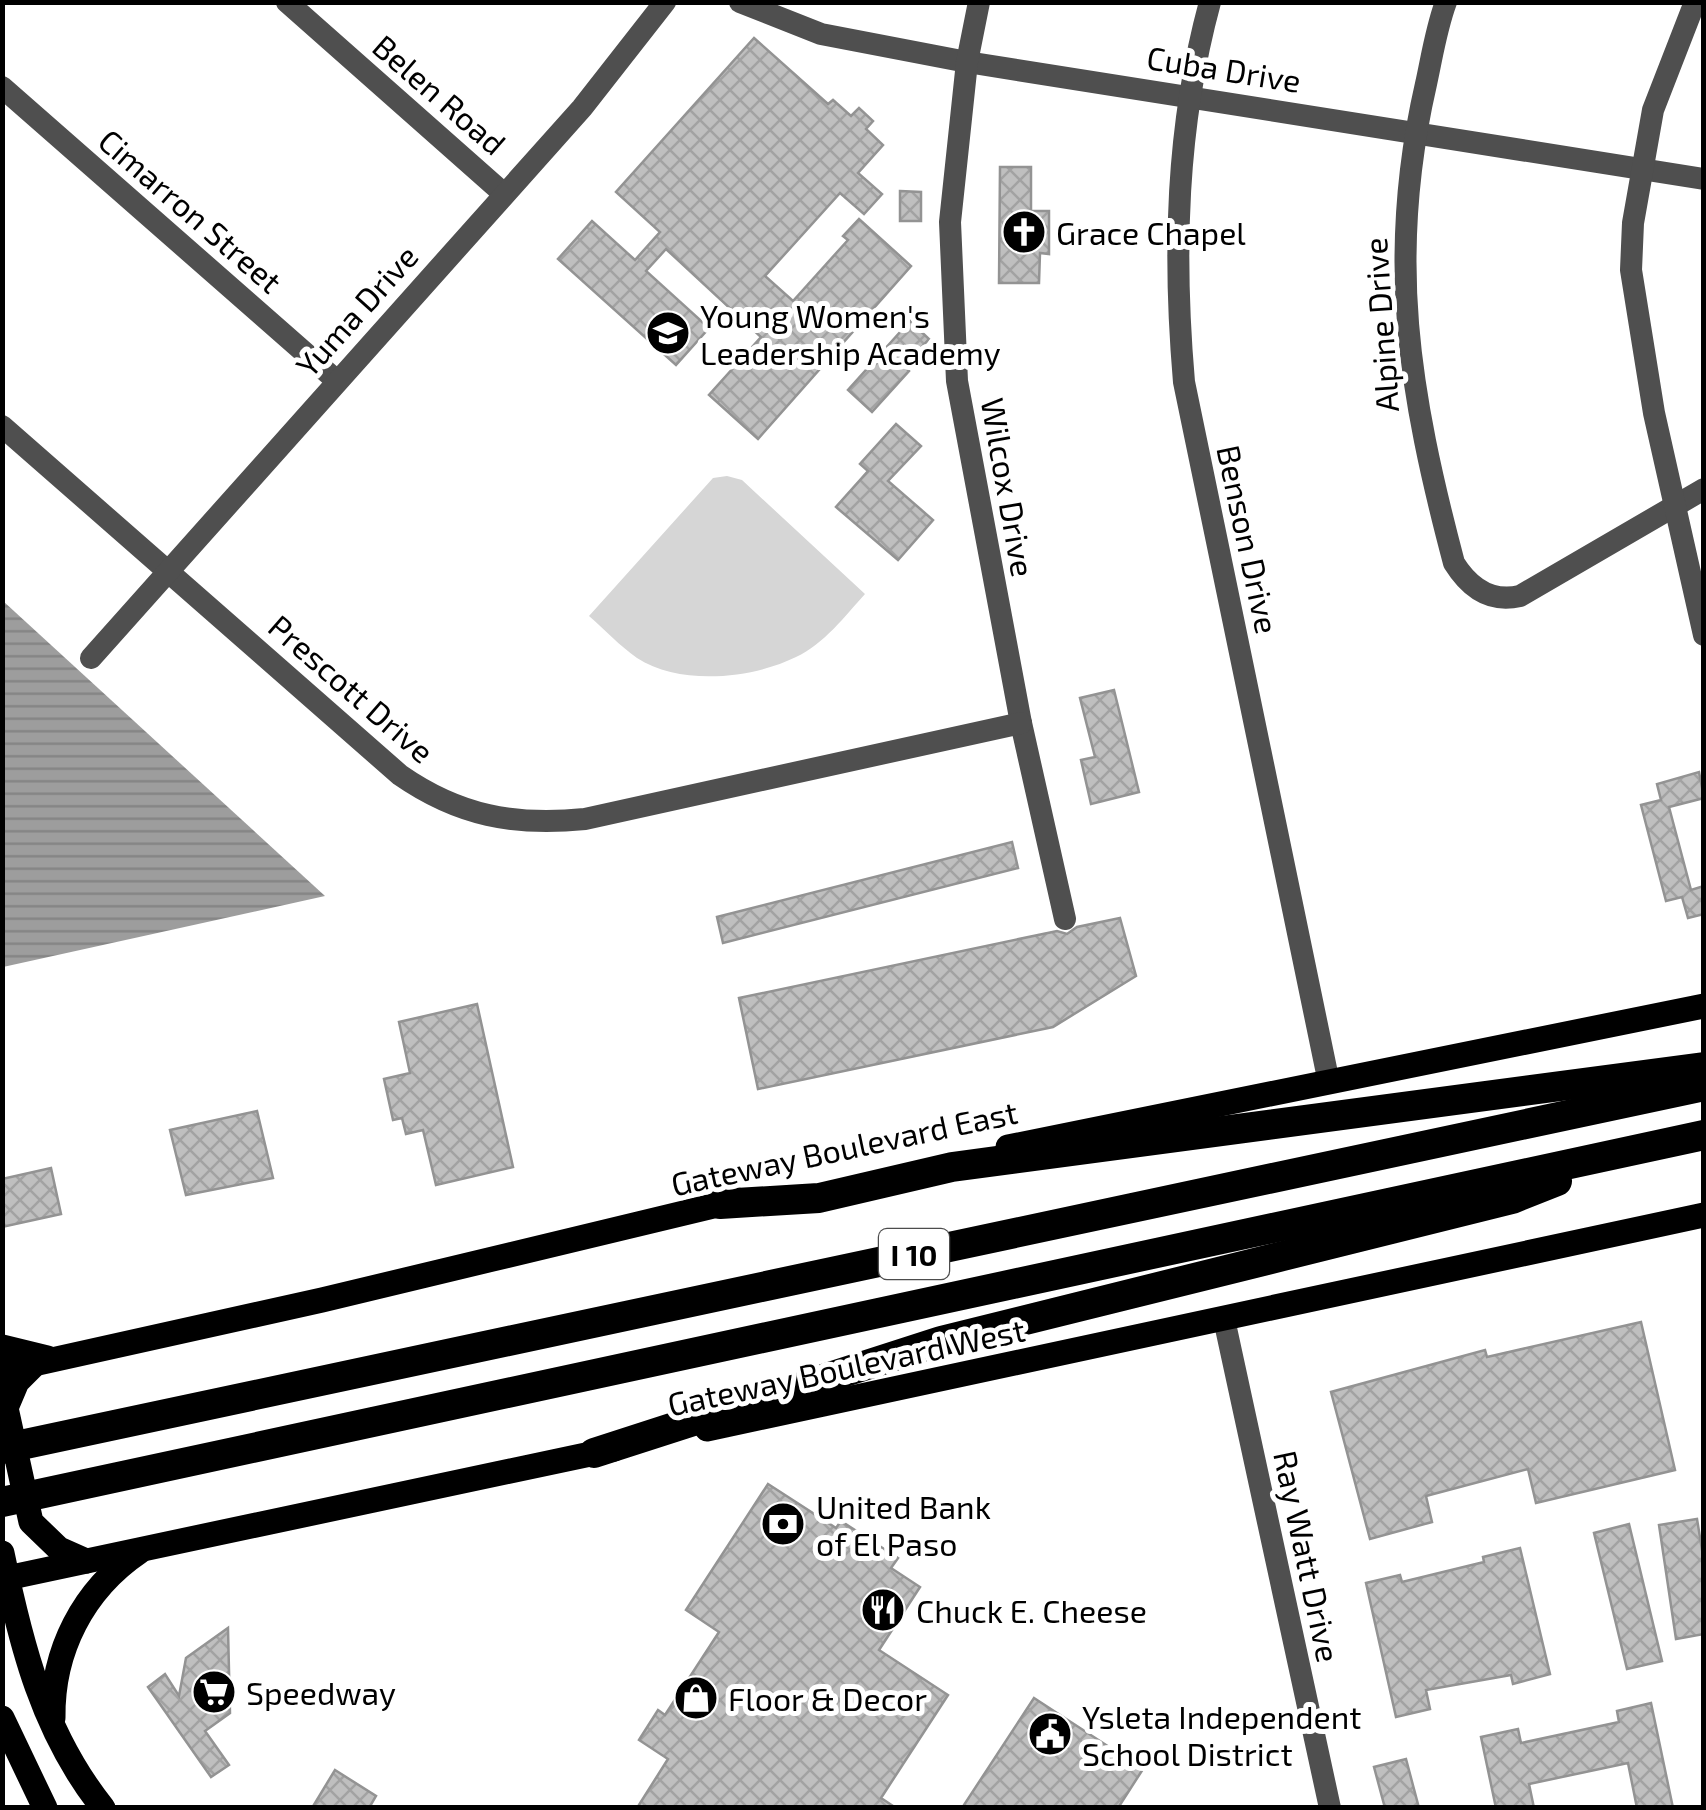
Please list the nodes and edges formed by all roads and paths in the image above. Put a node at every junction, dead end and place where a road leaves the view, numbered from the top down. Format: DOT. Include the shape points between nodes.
graph roads {
  1 [pos="287,2"];
  2 [pos="666,2"];
  3 [pos="740,2"];
  4 [pos="979,2"];
  5 [pos="1210,2"];
  6 [pos="1446,2"];
  7 [pos="1695,2"];
  8 [pos="967,62"];
  9 [pos="2,87"];
  10 [pos="1190,96"];
  11 [pos="1415,130"];
  12 [pos="1642,168"];
  13 [pos="1704,179"];
  14 [pos="504,194"];
  15 [pos="337,381"];
  16 [pos="2,426"];
  17 [pos="1704,489"];
  18 [pos="1676,504"];
  19 [pos="168,572"];
  20 [pos="1704,635"];
  21 [pos="91,658"];
  22 [pos="1021,722"];
  23 [pos="1065,919"];
  24 [pos="1704,1006"];
  25 [pos="1704,1067"];
  26 [pos="1329,1083"];
  27 [pos="1704,1086"];
  28 [pos="1704,1134"];
  29 [pos="1651,1146"];
  30 [pos="720,1204"];
  31 [pos="1704,1215"];
  32 [pos="1224,1319"];
  33 [pos="2,1347"];
  34 [pos="46,1361"];
  35 [pos="2,1370"];
  36 [pos="2,1449"];
  37 [pos="594,1453"];
  38 [pos="2,1502"];
  39 [pos="145,1548"];
  40 [pos="87,1561"];
  41 [pos="4,1570"];
  42 [pos="2,1718"];
  43 [pos="54,1728"];
  44 [pos="45,1808"];
  45 [pos="103,1808"];
  46 [pos="1330,1808"];
  1 -- 14 [label="street, Belen Road"];
  2 -- 14 [label="street, Yuma Drive"];
  3 -- 8 [label="street, Cuba Drive" via="821,34"];
  4 -- 8 [label="street, Wilcox Drive"];
  5 -- 10 [label="street, Benson Drive"];
  6 -- 11 [label="street, Alpine Drive"];
  7 -- 12 [label="street" via="1663,74"];
  8 -- 10 [label="street, Cuba Drive"];
  8 -- 22 [label="street, Wilcox Drive" via="950,222 958,382"];
  9 -- 15 [label="street, Cimarron Street"];
  10 -- 11 [label="street, Cuba Drive"];
  10 -- 26 [label="street, Benson Drive" via="1178,189 1184,382"];
  11 -- 12 [label="street, Cuba Drive"];
  11 -- 18 [label="street, Alpine Drive" via="1402,279 1408,353 1440,512 1465,580 1494,598 1520,596"];
  12 -- 13 [label="street, Cuba Drive"];
  12 -- 18 [label="street" via="1631,270 1635,317"];
  14 -- 15 [label="street, Yuma Drive"];
  15 -- 19 [label="street, Yuma Drive"];
  16 -- 19 [label="street, Prescott Drive"];
  17 -- 18 [label="street"];
  18 -- 20 [label="street"];
  19 -- 21 [label="street, Yuma Drive"];
  19 -- 22 [label="street, Prescott Drive" via="400,775 452,807 485,818 539,824 585,819"];
  22 -- 23 [label="street, Wilcox Drive"];
  24 -- 26 [label="main road, Gateway Boulevard East"];
  25 -- 30 [label="highway" via="952,1167 819,1198"];
  26 -- 30 [label="main road, Gateway Boulevard East"];
  27 -- 36 [label="highway, I 10"];
  28 -- 29 [label="highway, I 10"];
  29 -- 37 [label="highway" via="1512,1199 941,1341"];
  29 -- 38 [label="highway, I 10"];
  30 -- 34 [label="main road, Gateway Boulevard East"];
  31 -- 32 [label="main road, Gateway Boulevard West"];
  32 -- 37 [label="main road, Gateway Boulevard West"];
  32 -- 46 [label="street, Ray Watt Drive"];
  33 -- 34 [label="main road"];
  34 -- 35 [label="main road, Gateway Boulevard East"];
  34 -- 40 [label="main road" via="17,1382 6,1408 31,1522 59,1550"];
  37 -- 39 [label="main road, Gateway Boulevard West"];
  39 -- 40 [label="main road, Gateway Boulevard West"];
  39 -- 43 [label="main road" via="98,1588 67,1639 54,1683"];
  40 -- 41 [label="main road, Gateway Boulevard West"];
  41 -- 43 [label="main road" via="25,1659"];
  42 -- 44 [label="main road"];
  43 -- 45 [label="main road"];
}
